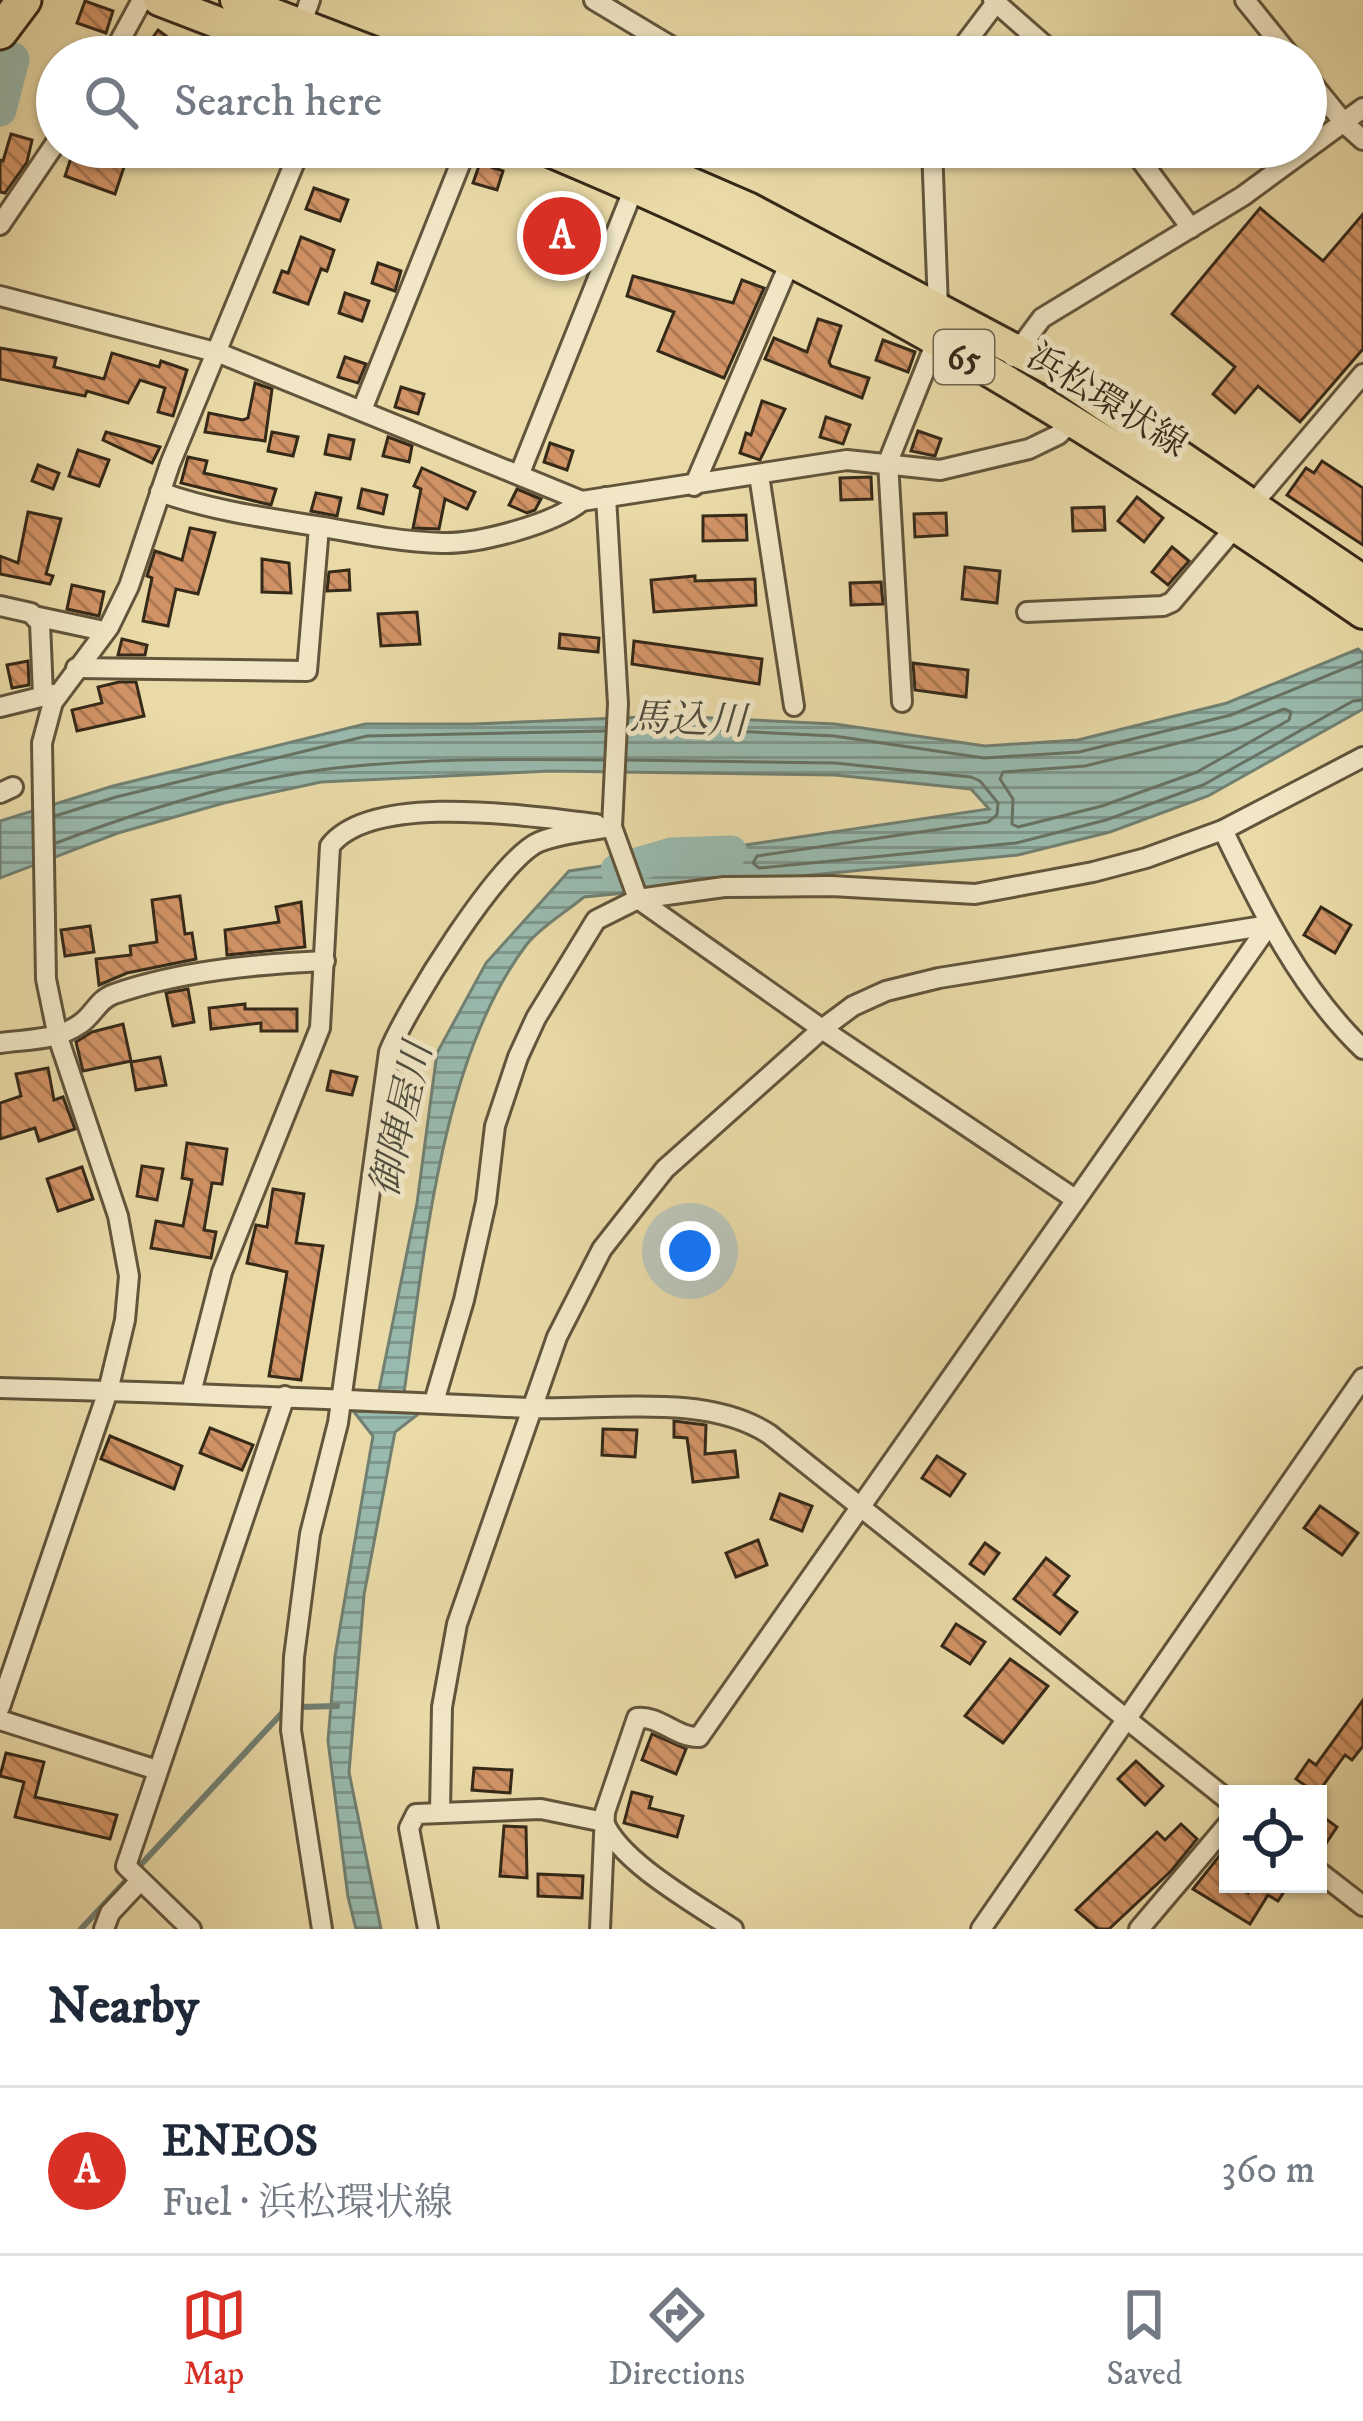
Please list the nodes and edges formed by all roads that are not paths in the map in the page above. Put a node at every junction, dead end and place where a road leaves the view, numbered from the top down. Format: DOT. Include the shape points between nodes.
graph roads {
  1 [pos="23,0"];
  2 [pos="142,0"];
  3 [pos="159,0"];
  4 [pos="236,0"];
  5 [pos="594,0"];
  6 [pos="1245,0"];
  7 [pos="996,1"];
  8 [pos="305,12"];
  9 [pos="0,32"];
  10 [pos="122,36"];
  11 [pos="253,36"];
  12 [pos="348,36"];
  13 [pos="654,36"];
  14 [pos="971,36"];
  15 [pos="1035,36"];
  16 [pos="1274,36"];
  17 [pos="1327,102"];
  18 [pos="1363,107"];
  19 [pos="1345,124"];
  20 [pos="1327,137"];
  21 [pos="1363,140"];
  22 [pos="39,168"];
  23 [pos="293,168"];
  24 [pos="459,168"];
  25 [pos="645,168"];
  26 [pos="649,168"];
  27 [pos="651,168"];
  28 [pos="933,168"];
  29 [pos="1147,168"];
  30 [pos="1283,168"];
  31 [pos="0,225"];
  32 [pos="1191,228"];
  33 [pos="790,262"];
  34 [pos="0,296"];
  35 [pos="938,307"];
  36 [pos="937,342"];
  37 [pos="1018,350"];
  38 [pos="219,353"];
  39 [pos="1363,374"];
  40 [pos="1001,378"];
  41 [pos="362,410"];
  42 [pos="1073,422"];
  43 [pos="888,462"];
  44 [pos="520,473"];
  45 [pos="760,475"];
  46 [pos="694,486"];
  47 [pos="160,493"];
  48 [pos="606,496"];
  49 [pos="583,501"];
  50 [pos="1244,515"];
  51 [pos="319,526"];
  52 [pos="1363,580"];
  53 [pos="0,606"];
  54 [pos="1027,612"];
  55 [pos="1363,612"];
  56 [pos="34,616"];
  57 [pos="104,631"];
  58 [pos="76,668"];
  59 [pos="50,694"];
  60 [pos="902,702"];
  61 [pos="0,706"];
  62 [pos="794,706"];
  63 [pos="1363,758"];
  64 [pos="613,819"];
  65 [pos="1223,830"];
  66 [pos="638,899"];
  67 [pos="1269,925"];
  68 [pos="325,961"];
  69 [pos="821,1029"];
  70 [pos="58,1036"];
  71 [pos="0,1043"];
  72 [pos="1363,1049"];
  73 [pos="1075,1199"];
  74 [pos="1363,1378"];
  75 [pos="0,1388"];
  76 [pos="108,1390"];
  77 [pos="191,1393"];
  78 [pos="285,1396"];
  79 [pos="346,1397"];
  80 [pos="429,1402"];
  81 [pos="532,1408"];
  82 [pos="860,1508"];
  83 [pos="0,1707"];
  84 [pos="0,1720"];
  85 [pos="1128,1720"];
  86 [pos="157,1770"];
  87 [pos="1219,1793"];
  88 [pos="440,1811"];
  89 [pos="604,1822"];
  90 [pos="1219,1835"];
  91 [pos="1327,1878"];
  92 [pos="140,1881"];
  93 [pos="1363,1906"];
  94 [pos="104,1929"];
  95 [pos="191,1929"];
  96 [pos="322,1929"];
  97 [pos="428,1929"];
  98 [pos="600,1929"];
  99 [pos="733,1929"];
  100 [pos="981,1929"];
  101 [pos="1139,1929"];
  1 -- 9 [label="highway"];
  2 -- 10 [label="street"];
  3 -- 11 [label="main road"];
  4 -- 8 [label="main road"];
  5 -- 13 [label="street"];
  6 -- 16 [label="street"];
  7 -- 14 [label="street"];
  7 -- 15 [label="street"];
  8 -- 12 [label="main road"];
  17 -- 19 [label="street"];
  18 -- 19 [label="street"];
  19 -- 20 [label="street"];
  19 -- 21 [label="street"];
  22 -- 31 [label="street"];
  23 -- 38 [label="street"];
  24 -- 41 [label="street"];
  25 -- 44 [label="street"];
  26 -- 33 [label="main road, 浜松環状線 / 65"];
  27 -- 35 [label="main road, 浜松環状線 / 65" via="748,208"];
  28 -- 35 [label="street"];
  29 -- 32 [label="street"];
  30 -- 32 [label="street"];
  32 -- 37 [label="street" via="1042,318"];
  33 -- 36 [label="main road, 浜松環状線 / 65"];
  33 -- 46 [label="street"];
  34 -- 38 [label="street"];
  35 -- 37 [label="main road, 浜松環状線 / 65"];
  36 -- 40 [label="main road, 浜松環状線 / 65"];
  36 -- 43 [label="street"];
  37 -- 40 [label="street"];
  37 -- 50 [label="main road, 浜松環状線 / 65"];
  38 -- 41 [label="street"];
  38 -- 47 [label="street"];
  39 -- 50 [label="street"];
  40 -- 42 [label="main road, 浜松環状線 / 65"];
  41 -- 44 [label="street"];
  42 -- 43 [label="street" via="1029,449 984,462 940,470"];
  42 -- 50 [label="main road, 浜松環状線 / 65"];
  43 -- 45 [label="street" via="847,460"];
  43 -- 60 [label="street"];
  44 -- 49 [label="street"];
  45 -- 46 [label="street"];
  45 -- 62 [label="street"];
  46 -- 48 [label="street"];
  47 -- 51 [label="street"];
  47 -- 57 [label="street" via="129,586"];
  48 -- 49 [label="street"];
  48 -- 64 [label="street" via="618,704"];
  49 -- 51 [label="street" via="523,527 451,543"];
  50 -- 52 [label="main road, 浜松環状線 / 65"];
  50 -- 54 [label="street" via="1172,602"];
  50 -- 55 [label="main road, 浜松環状線 / 65"];
  51 -- 58 [label="street" via="308,671"];
  53 -- 56 [label="street"];
  56 -- 57 [label="street"];
  56 -- 59 [label="street"];
  57 -- 58 [label="street"];
  58 -- 59 [label="street"];
  59 -- 61 [label="street"];
  59 -- 70 [label="street" via="42,743 46,979"];
  63 -- 65 [label="street"];
  64 -- 66 [label="street"];
  64 -- 68 [label="street" via="442,812 340,833 328,856"];
  64 -- 79 [label="street" via="535,844 454,937 398,1030 378,1118"];
  65 -- 66 [label="street" via="1093,872 975,894 754,886"];
  65 -- 67 [label="street"];
  66 -- 69 [label="street"];
  66 -- 80 [label="street" via="596,920 518,1057 495,1126 469,1281"];
  67 -- 69 [label="street" via="939,978 870,998"];
  67 -- 72 [label="street"];
  67 -- 73 [label="street"];
  68 -- 70 [label="street" via="228,970 109,995 85,1022"];
  68 -- 77 [label="street" via="320,1028 222,1272"];
  69 -- 73 [label="street"];
  69 -- 81 [label="street" via="665,1169 627,1214 575,1297"];
  70 -- 71 [label="street"];
  70 -- 76 [label="street" via="118,1216 129,1276"];
  73 -- 82 [label="street"];
  74 -- 85 [label="street"];
  75 -- 76 [label="street"];
  76 -- 77 [label="street"];
  76 -- 83 [label="street"];
  77 -- 78 [label="street"];
  78 -- 79 [label="street"];
  78 -- 86 [label="street"];
  79 -- 80 [label="street"];
  79 -- 96 [label="street" via="310,1534 293,1671 291,1730"];
  80 -- 81 [label="street"];
  81 -- 82 [label="street" via="731,1415 769,1434"];
  81 -- 88 [label="street" via="458,1624 442,1707"];
  82 -- 85 [label="street"];
  82 -- 89 [label="street" via="700,1737 637,1718"];
  84 -- 86 [label="street"];
  85 -- 87 [label="street"];
  85 -- 100 [label="street"];
  86 -- 92 [label="street" via="126,1866"];
  88 -- 89 [label="street" via="541,1809"];
  88 -- 97 [label="street" via="416,1814 409,1828"];
  89 -- 98 [label="street"];
  89 -- 99 [label="street" via="632,1856"];
  90 -- 101 [label="street"];
  91 -- 93 [label="street"];
  92 -- 94 [label="street"];
  92 -- 95 [label="street"];
}
